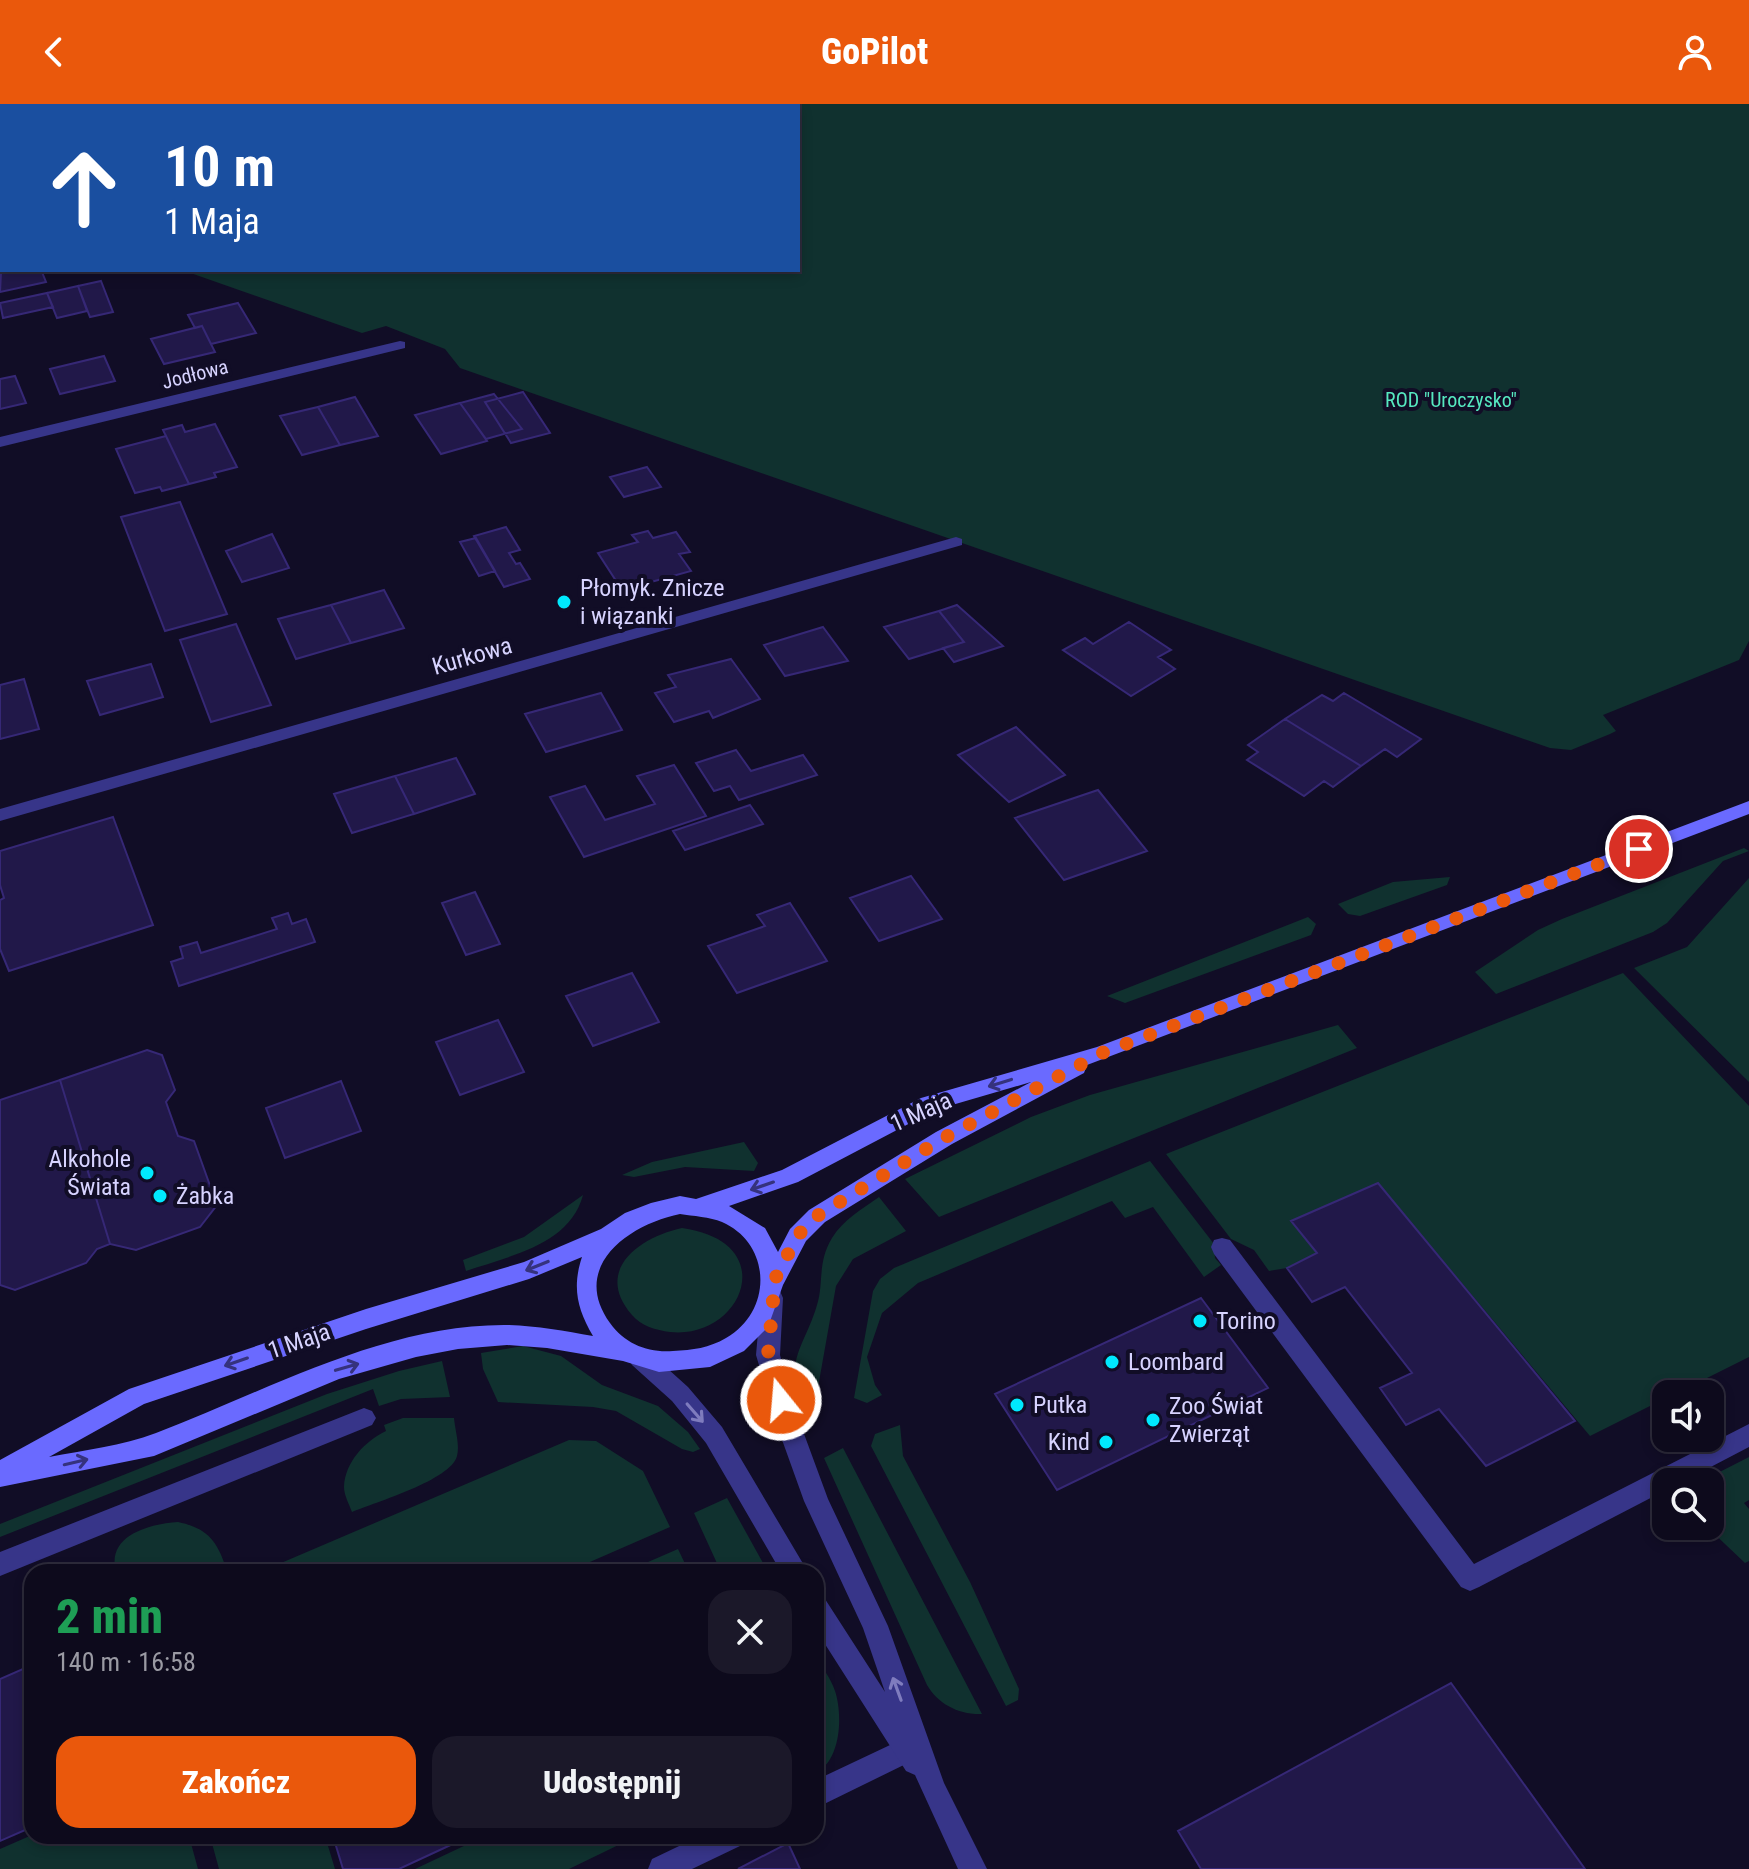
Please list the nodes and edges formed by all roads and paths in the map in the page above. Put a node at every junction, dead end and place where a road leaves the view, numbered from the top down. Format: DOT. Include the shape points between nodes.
graph roads {
  1 [pos="400,345"];
  2 [pos="0,442"];
  3 [pos="956,542"];
  4 [pos="1749,807"];
  5 [pos="0,815"];
  6 [pos="1102,1053"];
  7 [pos="702,1206"];
  8 [pos="609,1236"];
  9 [pos="1222,1247"];
  10 [pos="773,1288"];
  11 [pos="631,1354"];
  12 [pos="364,1418"];
  13 [pos="1749,1435"];
  14 [pos="0,1472"];
  15 [pos="0,1479"];
  16 [pos="0,1564"];
  17 [pos="790,1564"];
  18 [pos="824,1620"];
  19 [pos="907,1750"];
  20 [pos="933,1789"];
  21 [pos="824,1790"];
  22 [pos="714,1844"];
  23 [pos="662,1869"];
  24 [pos="973,1869"];
  1 -- 2 [label="street, Jodłowa"];
  3 -- 5 [label="street, Kurkowa"];
  4 -- 6 [label="main road, 1 Maja"];
  6 -- 7 [label="main road, 1 Maja, one-way" via="928,1104 790,1176"];
  6 -- 10 [label="main road, 1 Maja" via="944,1138 817,1216 798,1235"];
  7 -- 8 [label="main road" via="653,1210"];
  7 -- 10 [label="main road" via="752,1229 772,1260"];
  8 -- 11 [label="main road" via="588,1271 587,1298 597,1326"];
  8 -- 14 [label="main road, 1 Maja, one-way" via="529,1270 137,1396"];
  9 -- 13 [label="street" via="1470,1579"];
  10 -- 11 [label="main road" via="761,1321 732,1347 702,1360 666,1363"];
  20 -- 10 [label="street, one-way" via="875,1626 816,1501 788,1423 768,1355"];
  15 -- 11 [label="main road, 1 Maja, one-way" via="154,1445 335,1370 416,1347 507,1335"];
  11 -- 17 [label="street, one-way" via="680,1394 714,1435"];
  12 -- 16 [label="street"];
  18 -- 19 [label="street"];
  19 -- 20 [label="street"];
  19 -- 21 [label="street"];
  20 -- 24 [label="street"];
  22 -- 23 [label="street"];
}
